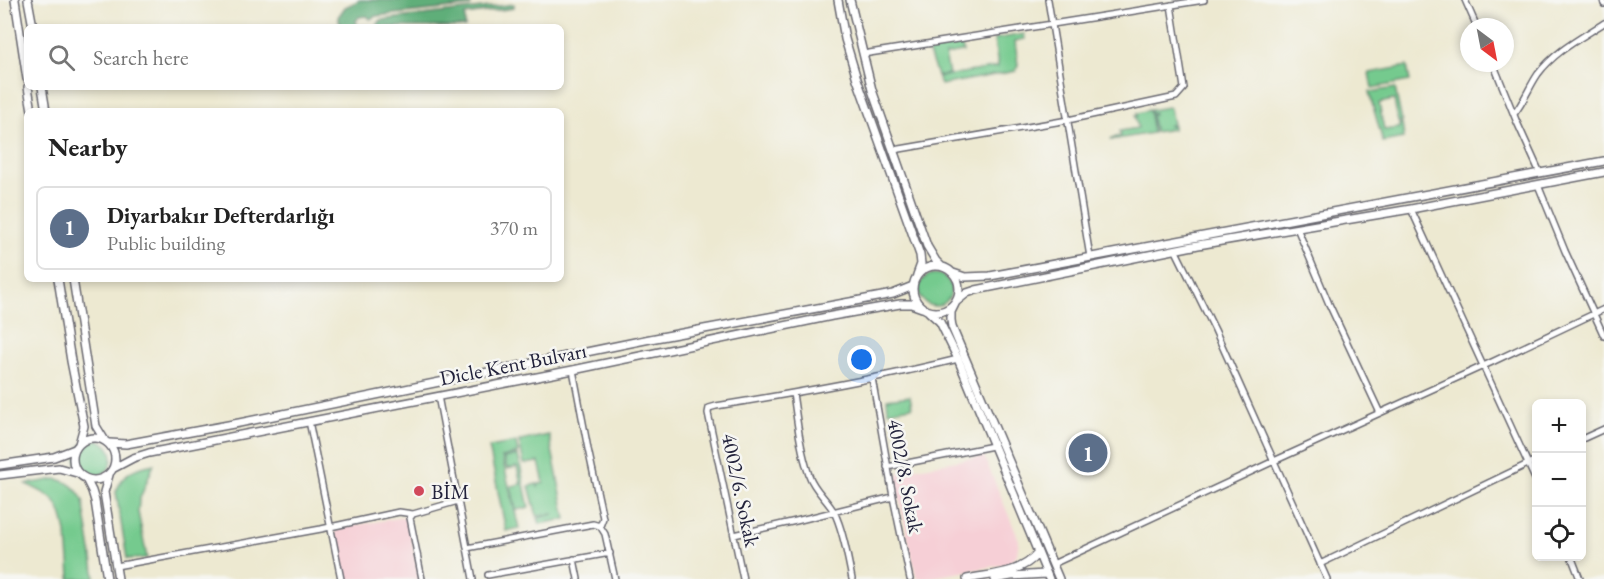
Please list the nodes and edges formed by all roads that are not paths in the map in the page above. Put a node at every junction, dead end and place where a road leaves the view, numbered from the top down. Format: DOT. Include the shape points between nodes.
graph roads {
  1 [pos="15,0"];
  2 [pos="28,0"];
  3 [pos="838,0"];
  4 [pos="850,0"];
  5 [pos="1048,0"];
  6 [pos="1203,0"];
  7 [pos="1465,0"];
  8 [pos="1171,5"];
  9 [pos="1473,18"];
  10 [pos="1604,23"];
  11 [pos="32,24"];
  12 [pos="1052,24"];
  13 [pos="863,54"];
  14 [pos="24,59"];
  15 [pos="1497,72"];
  16 [pos="28,90"];
  17 [pos="42,90"];
  18 [pos="32,108"];
  19 [pos="46,108"];
  20 [pos="1514,114"];
  21 [pos="1068,120"];
  22 [pos="894,150"];
  23 [pos="1604,161"];
  24 [pos="1604,172"];
  25 [pos="1540,173"];
  26 [pos="1538,185"];
  27 [pos="1411,208"];
  28 [pos="1297,228"];
  29 [pos="1175,249"];
  30 [pos="1090,257"];
  31 [pos="941,266"];
  32 [pos="953,273"];
  33 [pos="917,275"];
  34 [pos="58,282"];
  35 [pos="73,282"];
  36 [pos="913,286"];
  37 [pos="956,302"];
  38 [pos="1604,309"];
  39 [pos="925,310"];
  40 [pos="1594,314"];
  41 [pos="1604,336"];
  42 [pos="958,359"];
  43 [pos="1484,366"];
  44 [pos="573,369"];
  45 [pos="872,378"];
  46 [pos="793,393"];
  47 [pos="438,396"];
  48 [pos="1380,413"];
  49 [pos="309,421"];
  50 [pos="1604,429"];
  51 [pos="1586,437"];
  52 [pos="106,441"];
  53 [pos="77,446"];
  54 [pos="993,446"];
  55 [pos="1274,461"];
  56 [pos="1532,462"];
  57 [pos="1529,464"];
  58 [pos="0,465"];
  59 [pos="887,467"];
  60 [pos="112,471"];
  61 [pos="1532,471"];
  62 [pos="78,473"];
  63 [pos="0,475"];
  64 [pos="86,479"];
  65 [pos="893,497"];
  66 [pos="458,501"];
  67 [pos="834,511"];
  68 [pos="413,514"];
  69 [pos="331,526"];
  70 [pos="600,526"];
  71 [pos="734,535"];
  72 [pos="467,548"];
  73 [pos="610,553"];
  74 [pos="1037,554"];
  75 [pos="574,560"];
  76 [pos="1572,561"];
  77 [pos="1053,564"];
  78 [pos="1320,564"];
  79 [pos="116,566"];
  80 [pos="488,575"];
  81 [pos="1047,577"];
  82 [pos="107,579"];
  83 [pos="118,579"];
  84 [pos="341,579"];
  85 [pos="422,579"];
  86 [pos="473,579"];
  87 [pos="578,579"];
  88 [pos="615,579"];
  89 [pos="743,579"];
  90 [pos="852,579"];
  91 [pos="910,579"];
  92 [pos="967,579"];
  93 [pos="996,579"];
  94 [pos="1059,579"];
  95 [pos="1327,579"];
  96 [pos="1580,579"];
  1 -- 14 [label="main road"];
  2 -- 11 [label="main road"];
  3 -- 33 [label="main road" via="856,79 920,255"];
  4 -- 13 [label="main road"];
  5 -- 12 [label="street"];
  6 -- 8 [label="street"];
  7 -- 9 [label="street"];
  8 -- 12 [label="street"];
  8 -- 21 [label="street" via="1184,87 1180,94"];
  10 -- 20 [label="street" via="1549,62"];
  12 -- 13 [label="street"];
  12 -- 21 [label="street"];
  13 -- 22 [label="main road"];
  15 -- 20 [label="street"];
  16 -- 18 [label="main road"];
  17 -- 19 [label="main road"];
  20 -- 25 [label="street"];
  21 -- 22 [label="street"];
  21 -- 30 [label="street"];
  22 -- 31 [label="main road" via="927,246"];
  23 -- 25 [label="main road"];
  24 -- 26 [label="main road"];
  25 -- 30 [label="main road"];
  26 -- 27 [label="main road"];
  26 -- 40 [label="street"];
  27 -- 28 [label="main road"];
  27 -- 43 [label="street"];
  28 -- 29 [label="main road"];
  28 -- 48 [label="street"];
  29 -- 37 [label="main road" via="976,290"];
  29 -- 55 [label="street"];
  30 -- 32 [label="main road" via="990,276 964,277"];
  31 -- 32 [label="main road"];
  31 -- 33 [label="main road" via="928,267"];
  32 -- 37 [label="main road" via="959,287"];
  33 -- 36 [label="main road"];
  34 -- 53 [label="main road" via="84,426"];
  35 -- 52 [label="main road" via="96,426"];
  36 -- 39 [label="main road" via="914,298"];
  36 -- 52 [label="main road, Dicle Kent Bulvarı" via="893,294 239,423 126,444"];
  37 -- 39 [label="main road" via="944,311"];
  37 -- 77 [label="main road" via="951,312 952,327"];
  38 -- 40 [label="street"];
  39 -- 42 [label="main road" via="940,322"];
  39 -- 44 [label="main road, Dicle Kent Bulvarı" via="911,304 889,306"];
  40 -- 41 [label="street"];
  40 -- 43 [label="street"];
  42 -- 45 [label="street"];
  42 -- 54 [label="main road"];
  43 -- 48 [label="street"];
  43 -- 57 [label="street"];
  44 -- 47 [label="main road, Dicle Kent Bulvarı"];
  44 -- 70 [label="street" via="603,518"];
  45 -- 46 [label="street"];
  45 -- 59 [label="street, 4002/8. Sokak"];
  46 -- 67 [label="street" via="809,476"];
  46 -- 71 [label="street, 4002/6. Sokak" via="709,408"];
  47 -- 49 [label="main road, Dicle Kent Bulvarı"];
  47 -- 66 [label="street"];
  48 -- 55 [label="street"];
  49 -- 60 [label="main road, Dicle Kent Bulvarı" via="149,453"];
  49 -- 69 [label="street"];
  50 -- 51 [label="street"];
  52 -- 53 [label="main road" via="90,438"];
  52 -- 60 [label="main road" via="116,455"];
  53 -- 58 [label="main road" via="54,457"];
  53 -- 62 [label="main road" via="73,461"];
  54 -- 59 [label="street"];
  54 -- 74 [label="main road"];
  55 -- 77 [label="street"];
  55 -- 78 [label="street"];
  56 -- 57 [label="street"];
  57 -- 61 [label="street"];
  57 -- 78 [label="street"];
  59 -- 65 [label="street, 4002/8. Sokak"];
  60 -- 64 [label="main road" via="99,480"];
  60 -- 79 [label="main road" via="104,492"];
  62 -- 63 [label="main road" via="59,468"];
  62 -- 64 [label="main road"];
  64 -- 82 [label="main road" via="95,501"];
  65 -- 67 [label="street"];
  65 -- 91 [label="street, 4002/8. Sokak"];
  66 -- 68 [label="street"];
  66 -- 72 [label="street"];
  67 -- 71 [label="street"];
  67 -- 90 [label="street"];
  68 -- 69 [label="street" via="399,512"];
  68 -- 85 [label="street" via="410,518"];
  69 -- 79 [label="street"];
  69 -- 84 [label="street"];
  70 -- 72 [label="street" via="593,524"];
  70 -- 73 [label="street"];
  71 -- 89 [label="street, 4002/6. Sokak"];
  72 -- 86 [label="street"];
  73 -- 75 [label="street"];
  73 -- 88 [label="street"];
  74 -- 81 [label="main road"];
  74 -- 92 [label="main road" via="1014,570"];
  75 -- 80 [label="street"];
  75 -- 87 [label="street"];
  76 -- 96 [label="street"];
  77 -- 94 [label="main road"];
  78 -- 95 [label="street"];
  79 -- 83 [label="main road"];
  81 -- 93 [label="main road" via="1020,575"];
}
